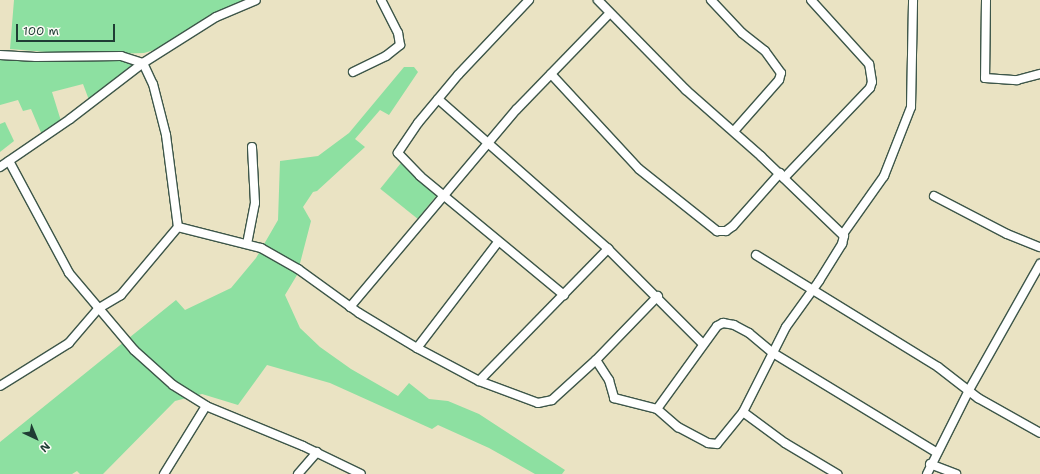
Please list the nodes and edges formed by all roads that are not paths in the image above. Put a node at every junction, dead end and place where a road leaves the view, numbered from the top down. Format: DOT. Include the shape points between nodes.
graph roads {
  1 [pos="256,0"];
  2 [pos="381,0"];
  3 [pos="529,0"];
  4 [pos="598,0"];
  5 [pos="711,0"];
  6 [pos="811,0"];
  7 [pos="912,0"];
  8 [pos="986,0"];
  9 [pos="609,14"];
  10 [pos="0,55"];
  11 [pos="143,63"];
  12 [pos="353,72"];
  13 [pos="551,74"];
  14 [pos="1040,74"];
  15 [pos="438,98"];
  16 [pos="734,131"];
  17 [pos="488,142"];
  18 [pos="252,147"];
  19 [pos="9,161"];
  20 [pos="0,167"];
  21 [pos="782,175"];
  22 [pos="444,196"];
  23 [pos="934,196"];
  24 [pos="178,227"];
  25 [pos="844,234"];
  26 [pos="498,242"];
  27 [pos="247,244"];
  28 [pos="1040,247"];
  29 [pos="608,249"];
  30 [pos="756,255"];
  31 [pos="1040,264"];
  32 [pos="812,290"];
  33 [pos="564,295"];
  34 [pos="658,296"];
  35 [pos="350,307"];
  36 [pos="98,309"];
  37 [pos="703,344"];
  38 [pos="417,348"];
  39 [pos="773,353"];
  40 [pos="596,360"];
  41 [pos="479,380"];
  42 [pos="0,386"];
  43 [pos="969,390"];
  44 [pos="206,406"];
  45 [pos="657,409"];
  46 [pos="742,412"];
  47 [pos="1040,433"];
  48 [pos="317,452"];
  49 [pos="936,452"];
  50 [pos="930,464"];
  51 [pos="164,474"];
  52 [pos="298,474"];
  53 [pos="361,474"];
  54 [pos="837,474"];
  55 [pos="927,474"];
  56 [pos="956,474"];
  1 -- 11 [label="street" via="216,17"];
  2 -- 12 [label="street" via="398,33 400,45 386,56"];
  3 -- 15 [label="street"];
  4 -- 9 [label="street"];
  5 -- 16 [label="street" via="742,33 765,51 781,73 779,80"];
  6 -- 21 [label="street" via="869,64 872,82 870,88"];
  7 -- 25 [label="street" via="911,107 884,176"];
  8 -- 14 [label="street" via="985,78 1017,80"];
  9 -- 13 [label="street"];
  9 -- 16 [label="street" via="686,90"];
  10 -- 11 [label="street" via="121,56"];
  11 -- 19 [label="street"];
  11 -- 24 [label="street" via="153,84 166,135"];
  13 -- 17 [label="street"];
  13 -- 21 [label="street" via="639,169 717,231 726,231 733,226"];
  15 -- 17 [label="street"];
  15 -- 22 [label="street" via="398,153"];
  16 -- 21 [label="street"];
  17 -- 22 [label="street"];
  17 -- 29 [label="street"];
  18 -- 27 [label="street" via="255,203"];
  19 -- 20 [label="street"];
  19 -- 36 [label="street" via="69,272"];
  21 -- 25 [label="street"];
  22 -- 26 [label="street"];
  22 -- 35 [label="street"];
  23 -- 28 [label="street" via="1007,234"];
  24 -- 27 [label="street"];
  24 -- 36 [label="street" via="122,295"];
  25 -- 32 [label="street" via="842,244"];
  26 -- 33 [label="street"];
  26 -- 38 [label="street"];
  27 -- 35 [label="street" via="260,248 298,269"];
  29 -- 33 [label="street"];
  29 -- 34 [label="street"];
  30 -- 32 [label="street"];
  31 -- 43 [label="street"];
  32 -- 39 [label="street" via="786,327"];
  32 -- 43 [label="street" via="926,359"];
  33 -- 41 [label="street"];
  34 -- 37 [label="street"];
  34 -- 40 [label="street"];
  35 -- 38 [label="street"];
  36 -- 42 [label="street" via="69,343"];
  36 -- 44 [label="street" via="134,350 173,385"];
  37 -- 39 [label="street" via="717,326 723,323 734,325 749,333"];
  37 -- 45 [label="street"];
  38 -- 41 [label="street"];
  39 -- 46 [label="street"];
  39 -- 49 [label="street"];
  40 -- 41 [label="street" via="552,400 545,402 538,403"];
  40 -- 45 [label="street" via="609,380 614,398"];
  43 -- 47 [label="street" via="978,398"];
  43 -- 49 [label="street"];
  44 -- 48 [label="street"];
  44 -- 51 [label="street"];
  45 -- 46 [label="street" via="678,427 708,443 716,444"];
  46 -- 54 [label="street"];
  48 -- 52 [label="street"];
  48 -- 53 [label="street"];
  49 -- 50 [label="street"];
  50 -- 55 [label="street"];
  50 -- 56 [label="street"];
}
